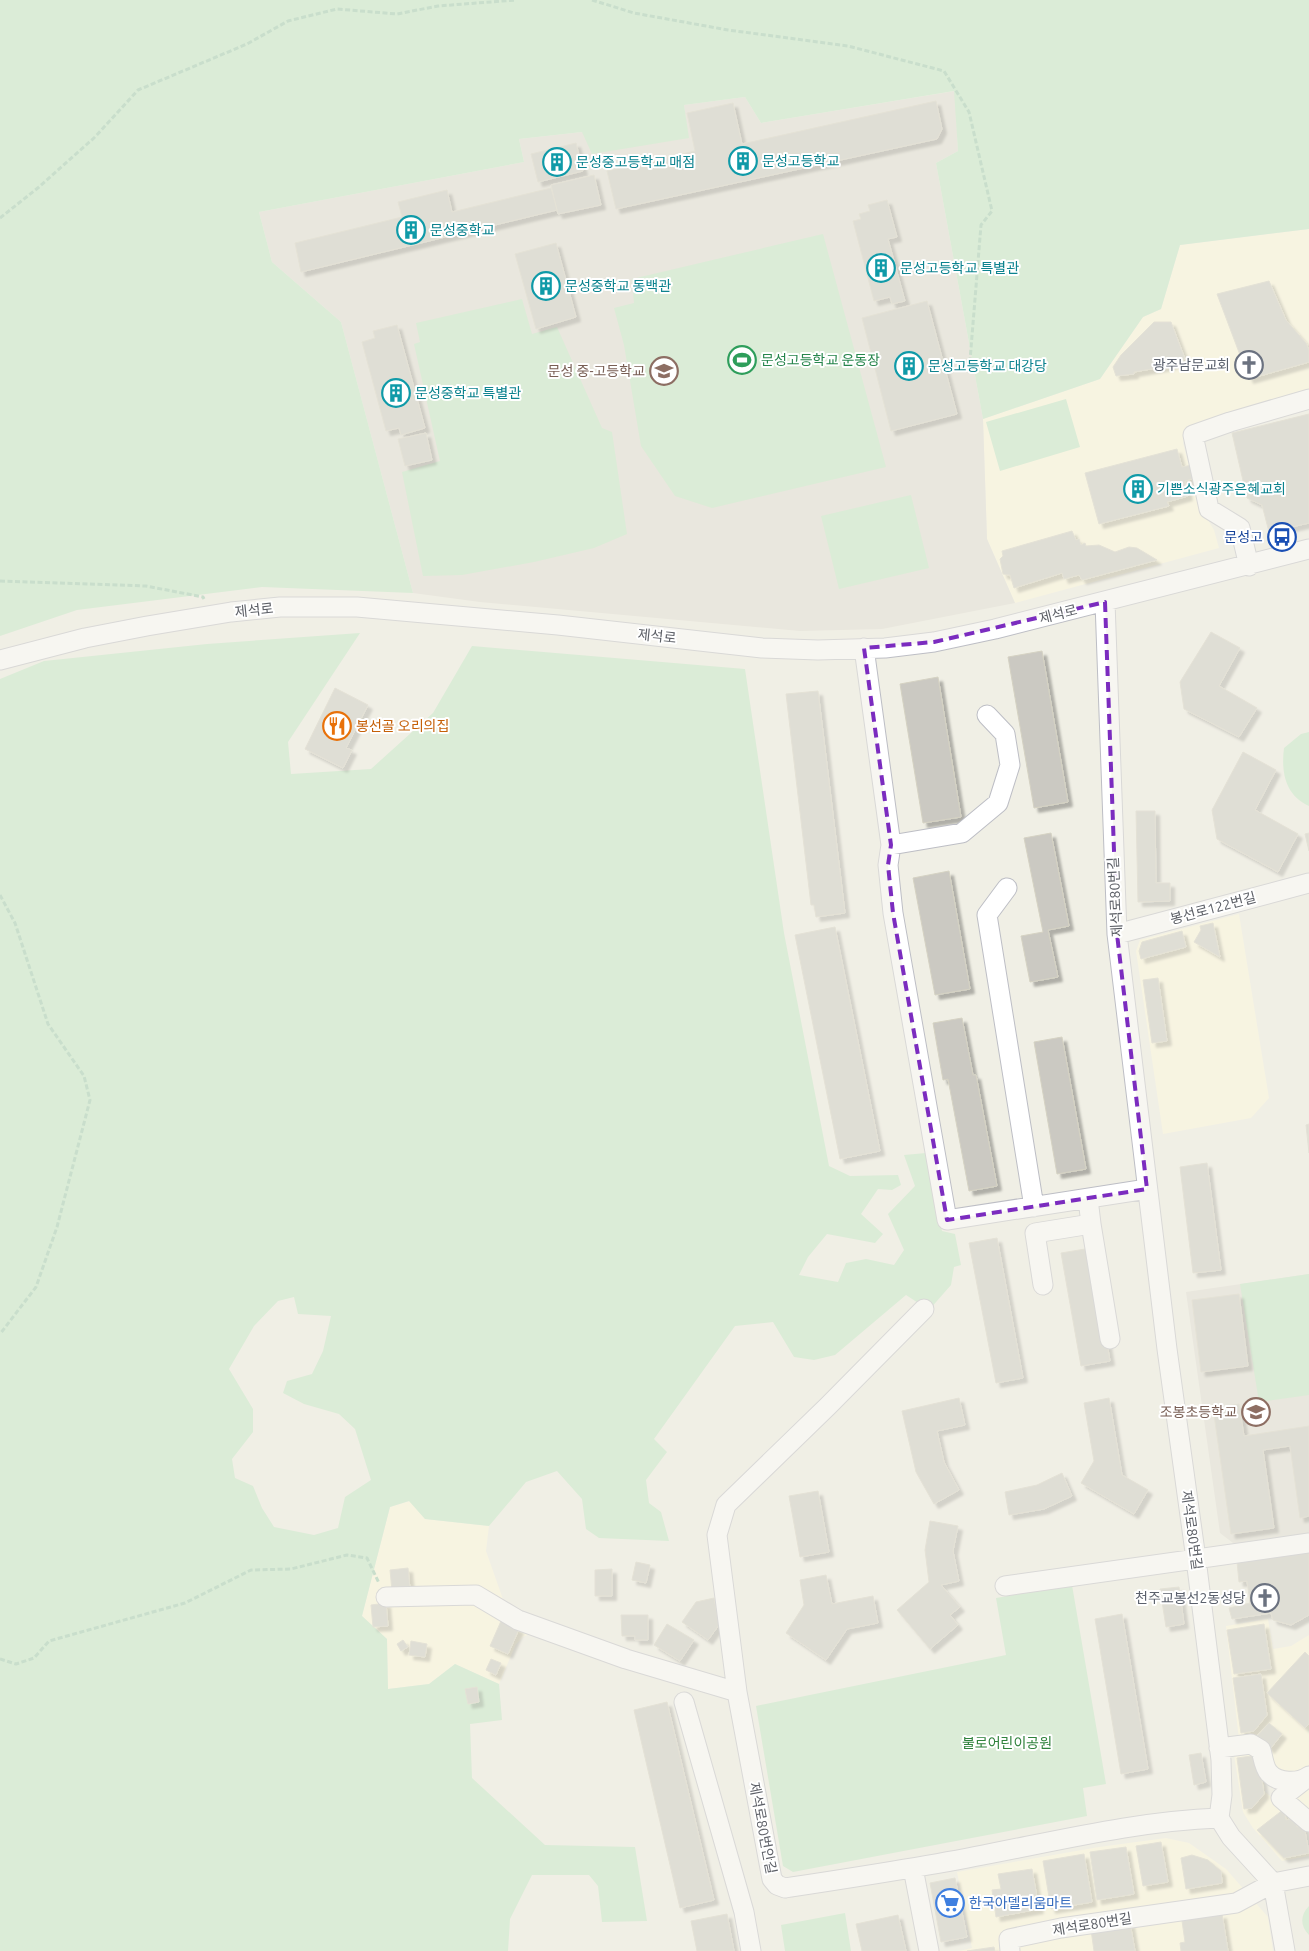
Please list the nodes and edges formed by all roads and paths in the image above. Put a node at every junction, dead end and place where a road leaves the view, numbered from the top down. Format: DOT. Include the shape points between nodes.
graph roads {
  1 [pos="516,0"];
  2 [pos="592,0"];
  3 [pos="0,218"];
  4 [pos="969,373"];
  5 [pos="1309,399"];
  6 [pos="1309,549"];
  7 [pos="1249,566"];
  8 [pos="0,581"];
  9 [pos="1105,602"];
  10 [pos="209,615"];
  11 [pos="864,648"];
  12 [pos="0,660"];
  13 [pos="986,715"];
  14 [pos="891,845"];
  15 [pos="1309,883"];
  16 [pos="1007,888"];
  17 [pos="0,894"];
  18 [pos="1117,934"];
  19 [pos="1147,1189"];
  20 [pos="1088,1199"];
  21 [pos="1034,1207"];
  22 [pos="1091,1224"];
  23 [pos="1043,1285"];
  24 [pos="924,1309"];
  25 [pos="0,1334"];
  26 [pos="1110,1339"];
  27 [pos="1309,1542"];
  28 [pos="1196,1559"];
  29 [pos="1005,1586"];
  30 [pos="386,1597"];
  31 [pos="0,1659"];
  32 [pos="737,1692"];
  33 [pos="684,1702"];
  34 [pos="1219,1748"];
  35 [pos="1307,1778"];
  36 [pos="1219,1818"];
  37 [pos="1309,1822"];
  38 [pos="913,1868"];
  39 [pos="1309,1876"];
  40 [pos="1273,1883"];
  41 [pos="751,1951"];
  42 [pos="929,1951"];
  43 [pos="1010,1951"];
  44 [pos="1285,1951"];
  1 -- 3 [label="path" via="438,6 397,14 337,9 288,21 247,44 138,90 95,137"];
  2 -- 4 [label="path" via="634,13 728,30 848,46 944,71 969,112 992,211 982,225"];
  5 -- 7 [label="street" via="1193,435 1209,510 1240,528"];
  6 -- 7 [label="street, 제석로"];
  7 -- 9 [label="street, 제석로"];
  8 -- 10 [label="path" via="146,586 203,597"];
  9 -- 11 [label="street, 제석로" via="947,639"];
  9 -- 18 [label="street, 제석로80번길"];
  10 -- 11 [label="street, 제석로" via="280,607 357,607 762,648"];
  10 -- 12 [label="street, 제석로" via="85,638"];
  11 -- 14 [label="street"];
  13 -- 14 [label="street" via="1005,734 1010,765 998,803 962,833"];
  14 -- 21 [label="street" via="888,865 893,913 947,1220"];
  15 -- 18 [label="street, 봉선로122번길"];
  16 -- 21 [label="street" via="987,915"];
  17 -- 25 [label="path" via="15,923 48,1024 84,1076 90,1100 57,1226 36,1287"];
  18 -- 19 [label="street, 제석로80번길"];
  19 -- 20 [label="street"];
  19 -- 28 [label="street, 제석로80번길"];
  20 -- 21 [label="street"];
  20 -- 22 [label="street"];
  22 -- 23 [label="street" via="1035,1233"];
  22 -- 26 [label="street"];
  24 -- 32 [label="street" via="726,1505 718,1535"];
  27 -- 28 [label="street"];
  28 -- 29 [label="street"];
  28 -- 34 [label="street, 제석로80번길"];
  30 -- 31 [label="path" via="367,1558 347,1555 291,1569 251,1570 185,1603 49,1641 34,1658 16,1664"];
  30 -- 32 [label="street" via="476,1596 518,1620 626,1659"];
  32 -- 38 [label="street, 제석로80번안길" via="772,1879 777,1885 785,1888"];
  33 -- 41 [label="street" via="744,1912"];
  34 -- 35 [label="street" via="1251,1744 1261,1750 1268,1772 1282,1782"];
  34 -- 36 [label="street, 제석로80번길" via="1222,1795"];
  35 -- 37 [label="street" via="1281,1798"];
  36 -- 38 [label="street, 제석로80번안길" via="1102,1832"];
  36 -- 40 [label="street"];
  38 -- 42 [label="street"];
  39 -- 40 [label="street"];
  40 -- 43 [label="street, 제석로80번길" via="1236,1902 1009,1939"];
  40 -- 44 [label="street"];
}
